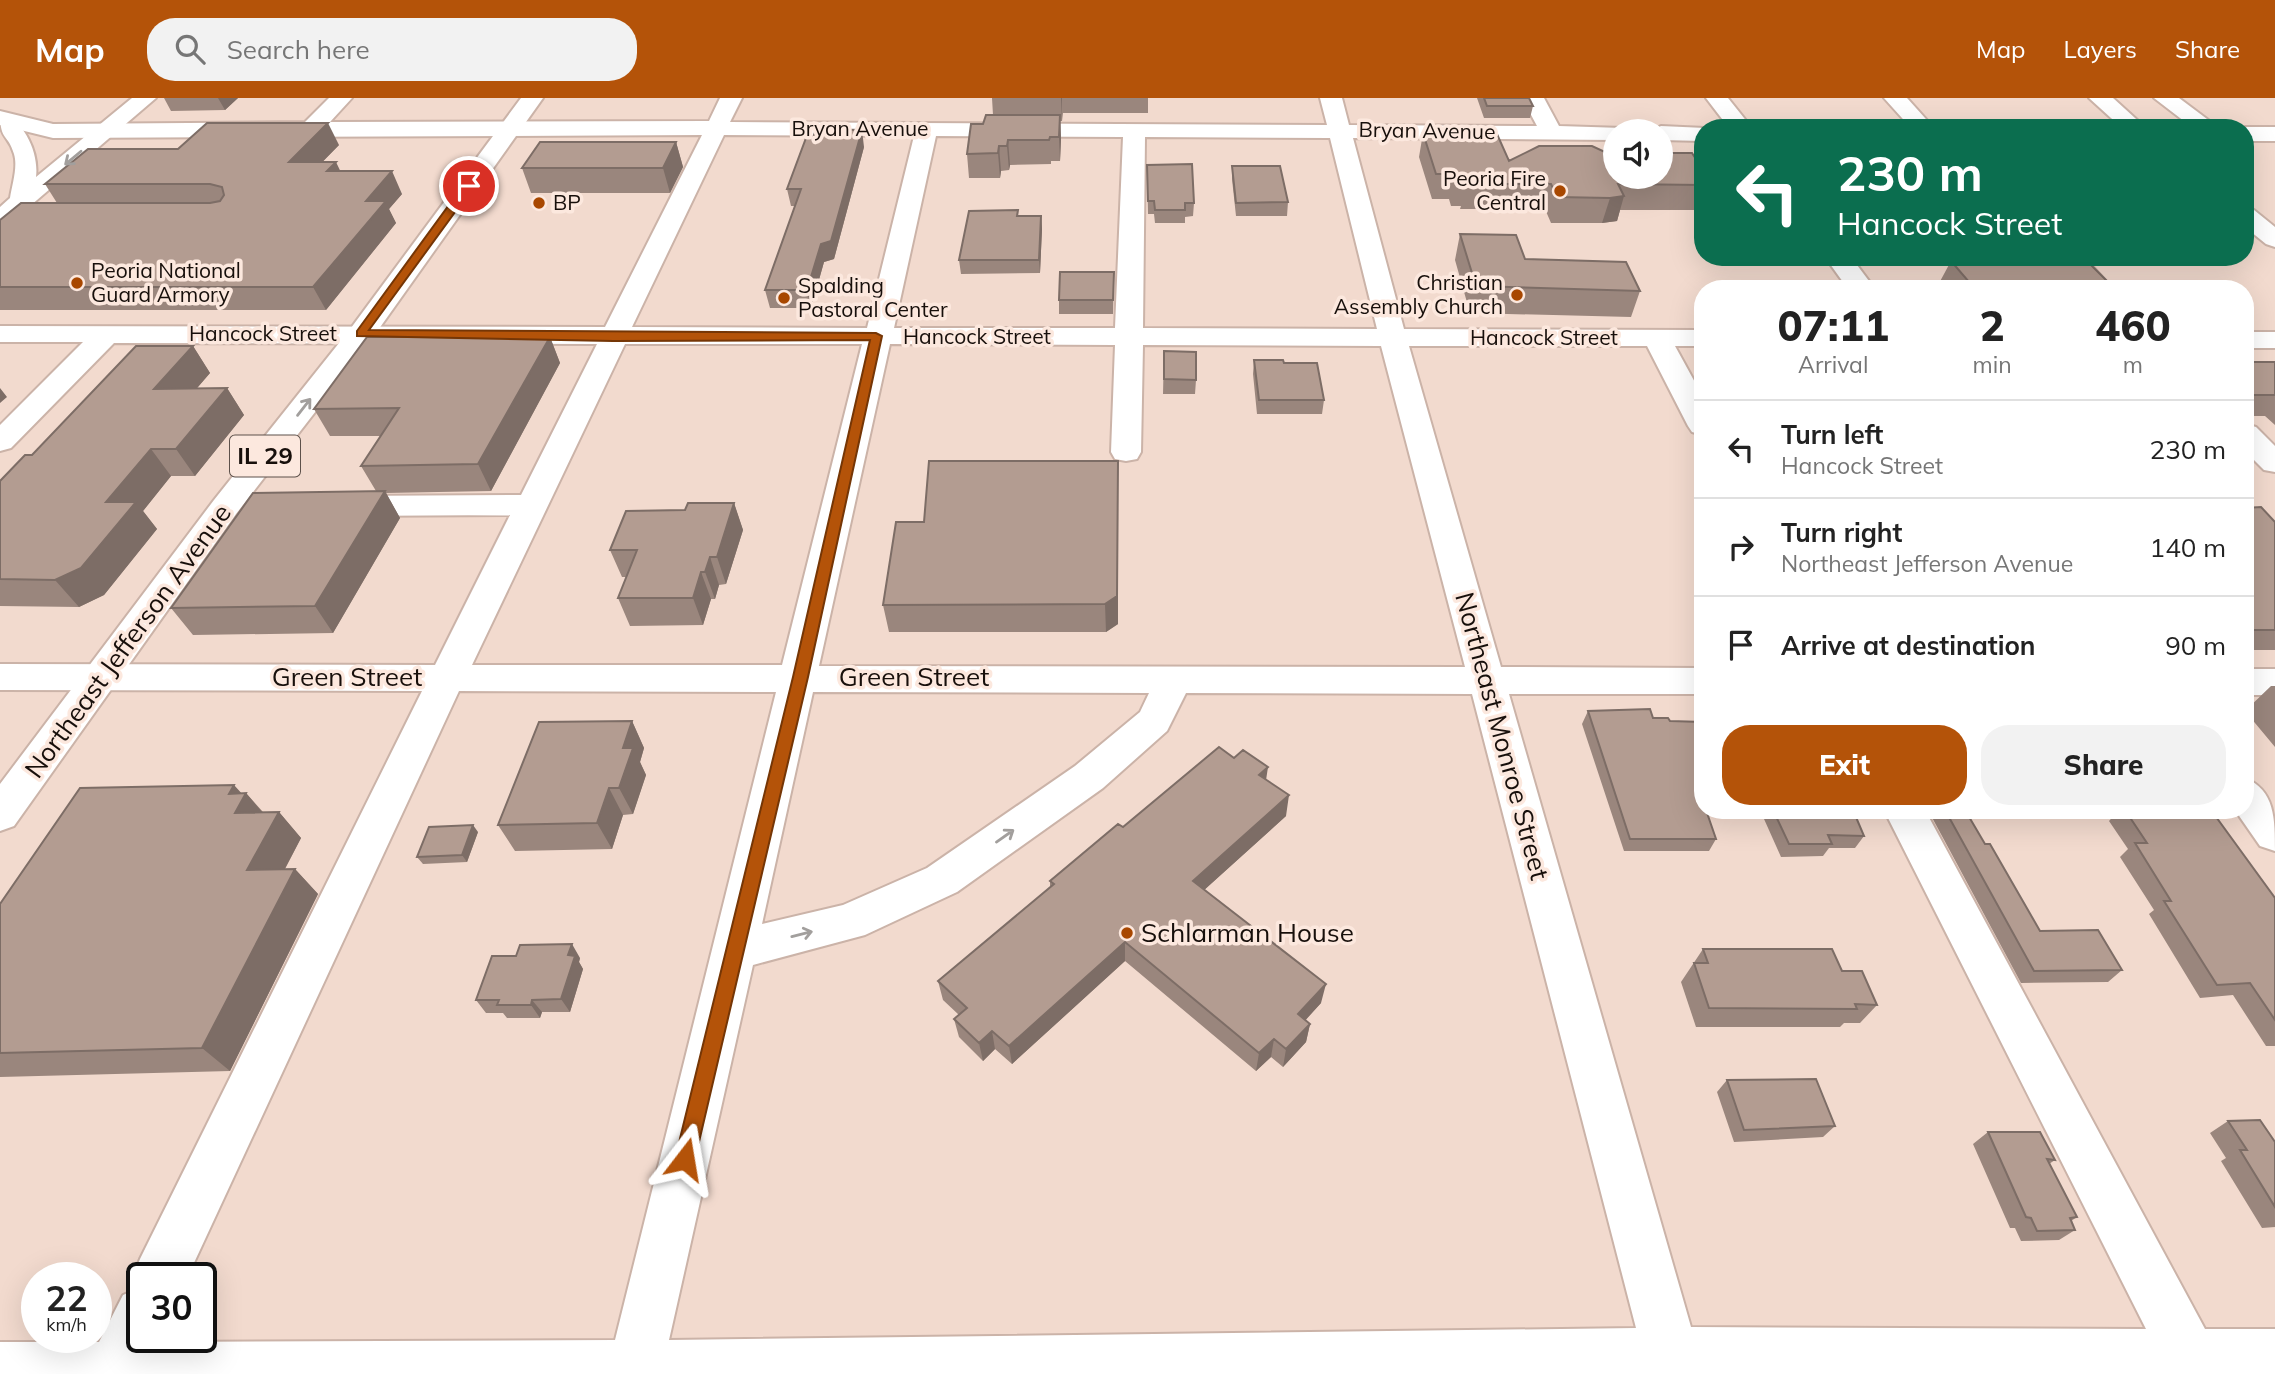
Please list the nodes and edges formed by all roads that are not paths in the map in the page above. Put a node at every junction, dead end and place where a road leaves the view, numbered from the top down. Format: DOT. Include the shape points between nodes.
graph roads {
  1 [pos="7,98"];
  2 [pos="145,98"];
  3 [pos="325,98"];
  4 [pos="341,98"];
  5 [pos="532,98"];
  6 [pos="731,98"];
  7 [pos="1533,98"];
  8 [pos="1717,98"];
  9 [pos="1895,98"];
  10 [pos="2100,98"];
  11 [pos="2165,98"];
  12 [pos="1334,114"];
  13 [pos="0,119"];
  14 [pos="1734,119"];
  15 [pos="1915,119"];
  16 [pos="2124,119"];
  17 [pos="2195,119"];
  18 [pos="511,127"];
  19 [pos="716,128"];
  20 [pos="302,130"];
  21 [pos="927,130"];
  22 [pos="1134,130"];
  23 [pos="105,131"];
  24 [pos="1551,132"];
  25 [pos="1603,133"];
  26 [pos="1673,133"];
  27 [pos="1694,134"];
  28 [pos="2254,134"];
  29 [pos="2275,134"];
  30 [pos="29,208"];
  31 [pos="2,218"];
  32 [pos="2254,228"];
  33 [pos="2268,247"];
  34 [pos="2078,266"];
  35 [pos="2091,280"];
  36 [pos="0,334"];
  37 [pos="107,334"];
  38 [pos="361,334"];
  39 [pos="876,336"];
  40 [pos="613,337"];
  41 [pos="1129,337"];
  42 [pos="1393,338"];
  43 [pos="1657,338"];
  44 [pos="1694,338"];
  45 [pos="2254,340"];
  46 [pos="2275,340"];
  47 [pos="1694,409"];
  48 [pos="0,442"];
  49 [pos="2254,442"];
  50 [pos="1126,452"];
  51 [pos="2275,463"];
  52 [pos="531,505"];
  53 [pos="225,507"];
  54 [pos="264,507"];
  55 [pos="317,507"];
  56 [pos="104,676"];
  57 [pos="0,677"];
  58 [pos="800,677"];
  59 [pos="447,678"];
  60 [pos="1175,678"];
  61 [pos="1487,680"];
  62 [pos="1694,681"];
  63 [pos="2254,682"];
  64 [pos="2275,682"];
  65 [pos="2254,806"];
  66 [pos="0,815"];
  67 [pos="1909,819"];
  68 [pos="2275,834"];
  69 [pos="735,950"];
  70 [pos="167,1262"];
  71 [pos="126,1347"];
  72 [pos="2275,1357"];
  73 [pos="1673,1364"];
  74 [pos="2195,1365"];
  75 [pos="1156,1367"];
  76 [pos="0,1370"];
  77 [pos="634,1371"];
  78 [pos="114,1372"];
  1 -- 23 [label="street" via="39,118"];
  2 -- 23 [label="street"];
  3 -- 20 [label="street"];
  4 -- 20 [label="street"];
  5 -- 18 [label="street, Northeast Jefferson Avenue / IL 29"];
  6 -- 19 [label="street"];
  7 -- 24 [label="street"];
  8 -- 14 [label="street"];
  9 -- 15 [label="street"];
  10 -- 16 [label="street"];
  11 -- 17 [label="street"];
  12 -- 22 [label="street, Bryan Avenue"];
  12 -- 24 [label="street, Bryan Avenue"];
  12 -- 42 [label="street, Northeast Monroe Street"];
  13 -- 23 [label="street" via="38,129"];
  13 -- 30 [label="street" via="26,149"];
  18 -- 19 [label="street, Bryan Avenue"];
  18 -- 20 [label="street, Bryan Avenue"];
  18 -- 38 [label="street, Northeast Jefferson Avenue / IL 29"];
  19 -- 21 [label="street, Bryan Avenue"];
  19 -- 40 [label="street"];
  20 -- 23 [label="street, Bryan Avenue"];
  21 -- 22 [label="street, Bryan Avenue"];
  21 -- 39 [label="street"];
  22 -- 41 [label="street"];
  23 -- 30 [label="street, one-way"];
  24 -- 25 [label="street, Bryan Avenue"];
  26 -- 27 [label="street"];
  28 -- 29 [label="street"];
  30 -- 31 [label="street"];
  32 -- 33 [label="street"];
  34 -- 35 [label="street"];
  36 -- 37 [label="street, Hancock Street"];
  37 -- 38 [label="street, Hancock Street"];
  37 -- 48 [label="street"];
  38 -- 40 [label="street, Hancock Street"];
  53 -- 38 [label="street, Northeast Jefferson Avenue / IL 29, one-way"];
  39 -- 40 [label="street, Hancock Street"];
  39 -- 41 [label="street, Hancock Street"];
  39 -- 58 [label="street"];
  40 -- 52 [label="street"];
  41 -- 42 [label="street, Hancock Street"];
  41 -- 50 [label="street"];
  42 -- 43 [label="street, Hancock Street"];
  42 -- 61 [label="street, Northeast Monroe Street"];
  43 -- 44 [label="street, Hancock Street"];
  43 -- 47 [label="street"];
  45 -- 46 [label="street"];
  49 -- 51 [label="street"];
  52 -- 55 [label="street"];
  52 -- 59 [label="street"];
  53 -- 54 [label="street"];
  53 -- 56 [label="street, Northeast Jefferson Avenue / IL 29"];
  56 -- 57 [label="street, Green Street"];
  56 -- 59 [label="street, Green Street"];
  56 -- 66 [label="street, Northeast Jefferson Avenue / IL 29"];
  58 -- 59 [label="street, Green Street"];
  58 -- 60 [label="street, Green Street"];
  58 -- 69 [label="street"];
  59 -- 70 [label="street"];
  60 -- 61 [label="street, Green Street"];
  69 -- 60 [label="street, one-way" via="850,922 942,880 1089,778 1154,721"];
  61 -- 62 [label="street, Green Street"];
  61 -- 73 [label="street, Northeast Monroe Street"];
  63 -- 64 [label="street"];
  65 -- 68 [label="street"];
  67 -- 74 [label="street"];
  69 -- 77 [label="street"];
  71 -- 78 [label="street"];
  72 -- 74 [label="street"];
  73 -- 74 [label="street"];
  73 -- 75 [label="street"];
  75 -- 77 [label="street"];
  76 -- 78 [label="street"];
  77 -- 78 [label="street"];
}
